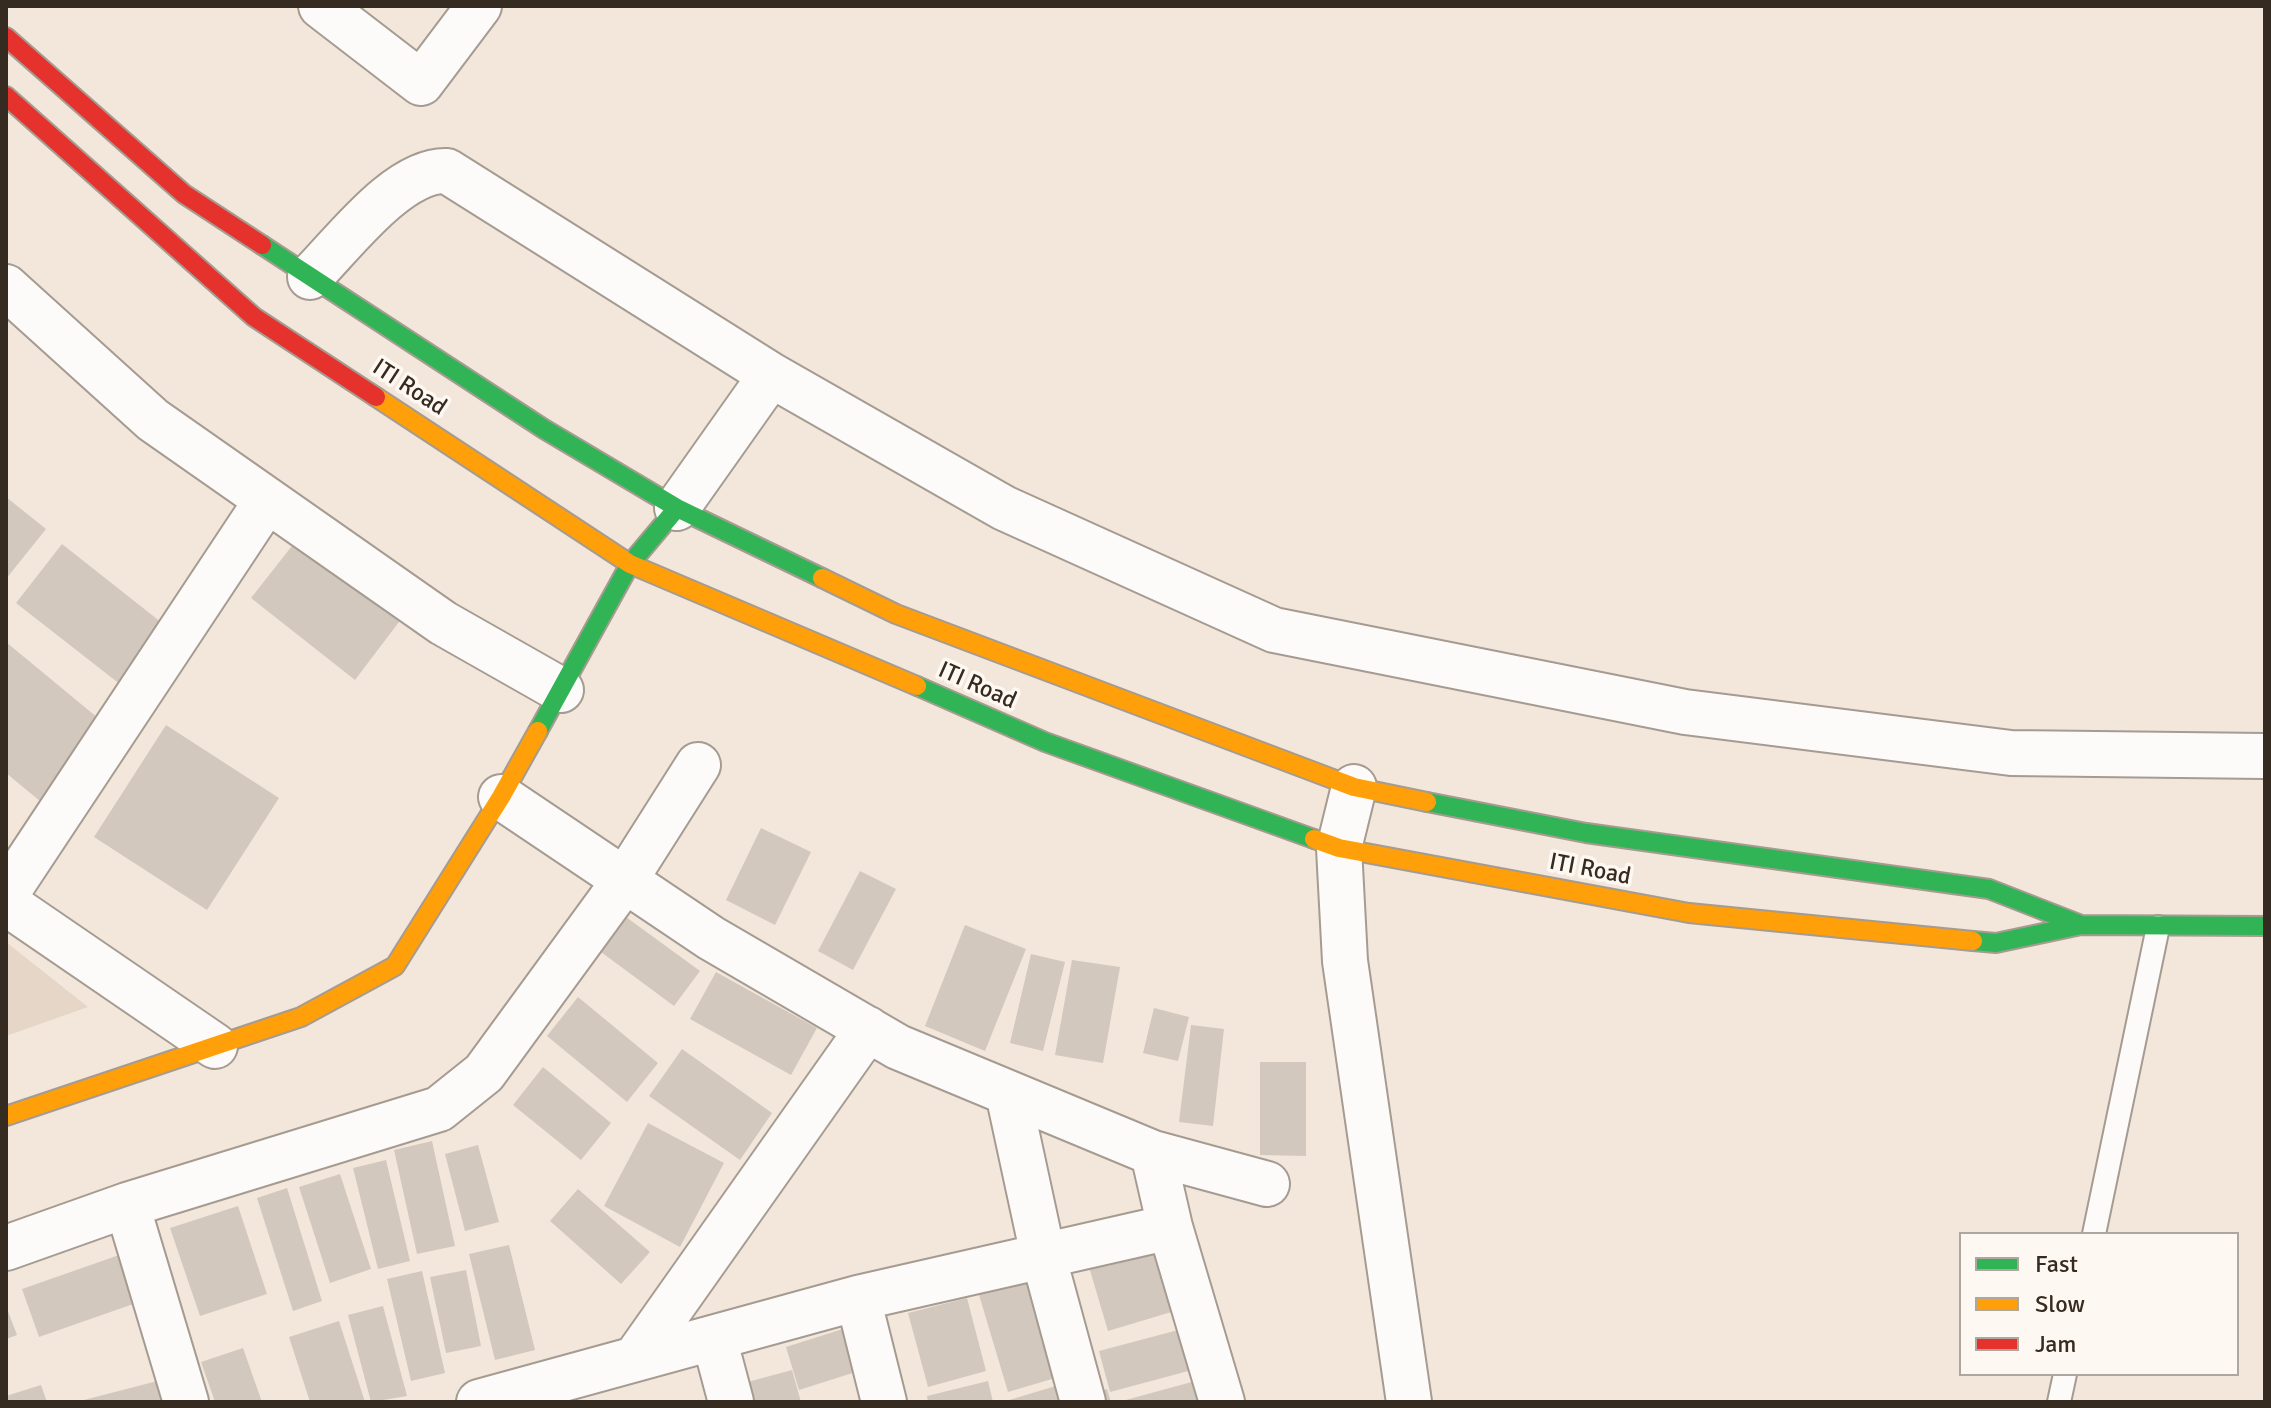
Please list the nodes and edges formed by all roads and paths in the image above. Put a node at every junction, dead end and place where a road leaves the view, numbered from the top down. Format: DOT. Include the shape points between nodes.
graph roads {
  1 [pos="321,6"];
  2 [pos="479,6"];
  3 [pos="6,37"];
  4 [pos="6,96"];
  5 [pos="310,277"];
  6 [pos="9,296"];
  7 [pos="771,375"];
  8 [pos="267,500"];
  9 [pos="677,508"];
  10 [pos="630,564"];
  11 [pos="561,690"];
  12 [pos="2265,756"];
  13 [pos="698,765"];
  14 [pos="1354,787"];
  15 [pos="501,797"];
  16 [pos="1339,848"];
  17 [pos="625,880"];
  18 [pos="6,894"];
  19 [pos="6,903"];
  20 [pos="2081,925"];
  21 [pos="2265,926"];
  22 [pos="2158,927"];
  23 [pos="868,1029"];
  24 [pos="215,1046"];
  25 [pos="1008,1093"];
  26 [pos="6,1116"];
  27 [pos="1153,1153"];
  28 [pos="1267,1184"];
  29 [pos="127,1205"];
  30 [pos="1170,1227"];
  31 [pos="2094,1232"];
  32 [pos="6,1248"];
  33 [pos="1043,1255"];
  34 [pos="858,1298"];
  35 [pos="714,1338"];
  36 [pos="635,1359"];
  37 [pos="2065,1376"];
  38 [pos="542,1394"];
  39 [pos="186,1402"];
  40 [pos="479,1402"];
  41 [pos="731,1402"];
  42 [pos="884,1402"];
  43 [pos="1083,1402"];
  44 [pos="1222,1402"];
  45 [pos="1409,1402"];
  46 [pos="2059,1402"];
  1 -- 2 [label="street" via="421,83"];
  3 -- 5 [label="street, ITI Road" via="184,194"];
  4 -- 10 [label="street, ITI Road" via="254,317"];
  5 -- 7 [label="street" via="396,189 434,170 447,171"];
  5 -- 9 [label="street, ITI Road"];
  6 -- 8 [label="street" via="153,420"];
  7 -- 9 [label="street"];
  7 -- 12 [label="street" via="1004,508 1274,630 1701,714 2011,753"];
  8 -- 11 [label="street" via="443,623"];
  8 -- 18 [label="street"];
  9 -- 10 [label="street"];
  9 -- 14 [label="street, ITI Road" via="896,614"];
  10 -- 11 [label="street"];
  10 -- 16 [label="street, ITI Road" via="1045,742"];
  11 -- 15 [label="street"];
  13 -- 17 [label="street"];
  14 -- 16 [label="street"];
  14 -- 20 [label="street, ITI Road" via="1586,833 1989,889"];
  15 -- 17 [label="street"];
  15 -- 24 [label="street" via="395,966 301,1017"];
  16 -- 20 [label="street, ITI Road" via="1689,913 1996,943"];
  16 -- 45 [label="street" via="1345,961"];
  17 -- 23 [label="street" via="711,938"];
  17 -- 29 [label="street" via="484,1073 439,1109"];
  19 -- 24 [label="street"];
  20 -- 22 [label="street, ITI Road"];
  21 -- 22 [label="street, ITI Road"];
  22 -- 31 [label="lane"];
  23 -- 25 [label="street"];
  23 -- 36 [label="street"];
  24 -- 26 [label="street"];
  25 -- 27 [label="street"];
  25 -- 33 [label="street"];
  27 -- 28 [label="street"];
  27 -- 30 [label="street"];
  29 -- 32 [label="street"];
  29 -- 39 [label="street"];
  30 -- 33 [label="street"];
  30 -- 44 [label="street"];
  33 -- 34 [label="street"];
  33 -- 43 [label="street"];
  34 -- 35 [label="street"];
  34 -- 42 [label="street"];
  35 -- 36 [label="street"];
  35 -- 41 [label="street"];
  36 -- 38 [label="street"];
  37 -- 46 [label="lane"];
  38 -- 40 [label="street"];
}
